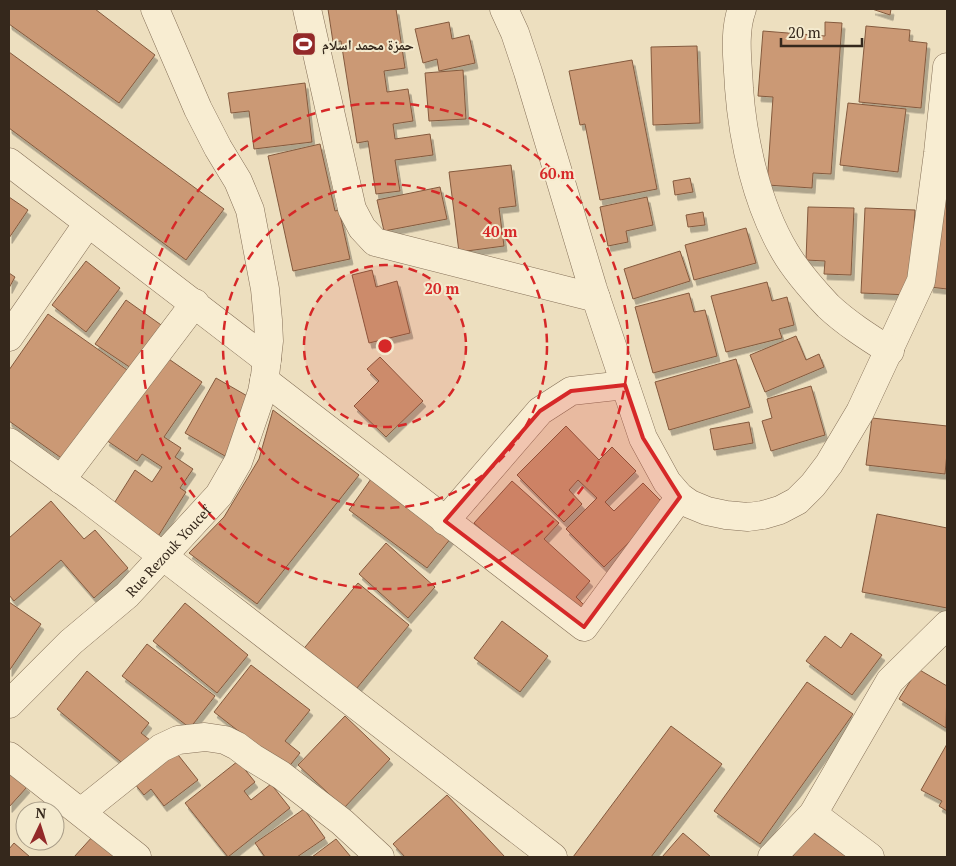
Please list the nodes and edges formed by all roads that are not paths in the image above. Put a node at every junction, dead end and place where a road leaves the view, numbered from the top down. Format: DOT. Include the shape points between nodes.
graph roads {
  1 [pos="155,9"];
  2 [pos="307,9"];
  3 [pos="504,9"];
  4 [pos="742,9"];
  5 [pos="947,67"];
  6 [pos="9,162"];
  7 [pos="88,223"];
  8 [pos="596,298"];
  9 [pos="195,303"];
  10 [pos="9,337"];
  11 [pos="890,351"];
  12 [pos="266,370"];
  13 [pos="625,385"];
  14 [pos="9,442"];
  15 [pos="62,480"];
  16 [pos="680,497"];
  17 [pos="445,521"];
  18 [pos="162,556"];
  19 [pos="947,625"];
  20 [pos="9,704"];
  21 [pos="9,756"];
  22 [pos="81,812"];
  23 [pos="813,814"];
  24 [pos="136,857"];
  25 [pos="380,857"];
  26 [pos="553,857"];
  27 [pos="772,857"];
  28 [pos="870,857"];
  1 -- 12 [label="street, Rue Rezouk Youcef" via="198,109 238,181 250,210 265,289 269,334"];
  2 -- 8 [label="street" via="352,209 362,228 375,242"];
  3 -- 8 [label="street" via="528,72"];
  4 -- 11 [label="street" via="738,73 743,127 752,173 778,240 796,269 828,306"];
  5 -- 11 [label="street" via="920,281"];
  6 -- 7 [label="street"];
  7 -- 9 [label="street"];
  7 -- 10 [label="street"];
  8 -- 13 [label="street"];
  9 -- 12 [label="street"];
  9 -- 15 [label="street"];
  11 -- 16 [label="street" via="860,412 829,464 797,500 780,510 748,516 707,511"];
  12 -- 17 [label="street"];
  12 -- 18 [label="street, Rue Rezouk Youcef" via="230,479"];
  13 -- 16 [label="street" via="643,438 667,482"];
  13 -- 17 [label="street" via="571,391 540,411"];
  14 -- 15 [label="street"];
  15 -- 18 [label="street"];
  16 -- 17 [label="street" via="584,627"];
  18 -- 20 [label="street, Rue Rezouk Youcef" via="127,595 71,642"];
  18 -- 26 [label="street"];
  19 -- 23 [label="street" via="890,681"];
  21 -- 22 [label="street"];
  22 -- 24 [label="street"];
  22 -- 25 [label="street" via="161,748 178,740 205,737 225,740 281,775 342,822"];
  23 -- 27 [label="street"];
  23 -- 28 [label="street"];
}
